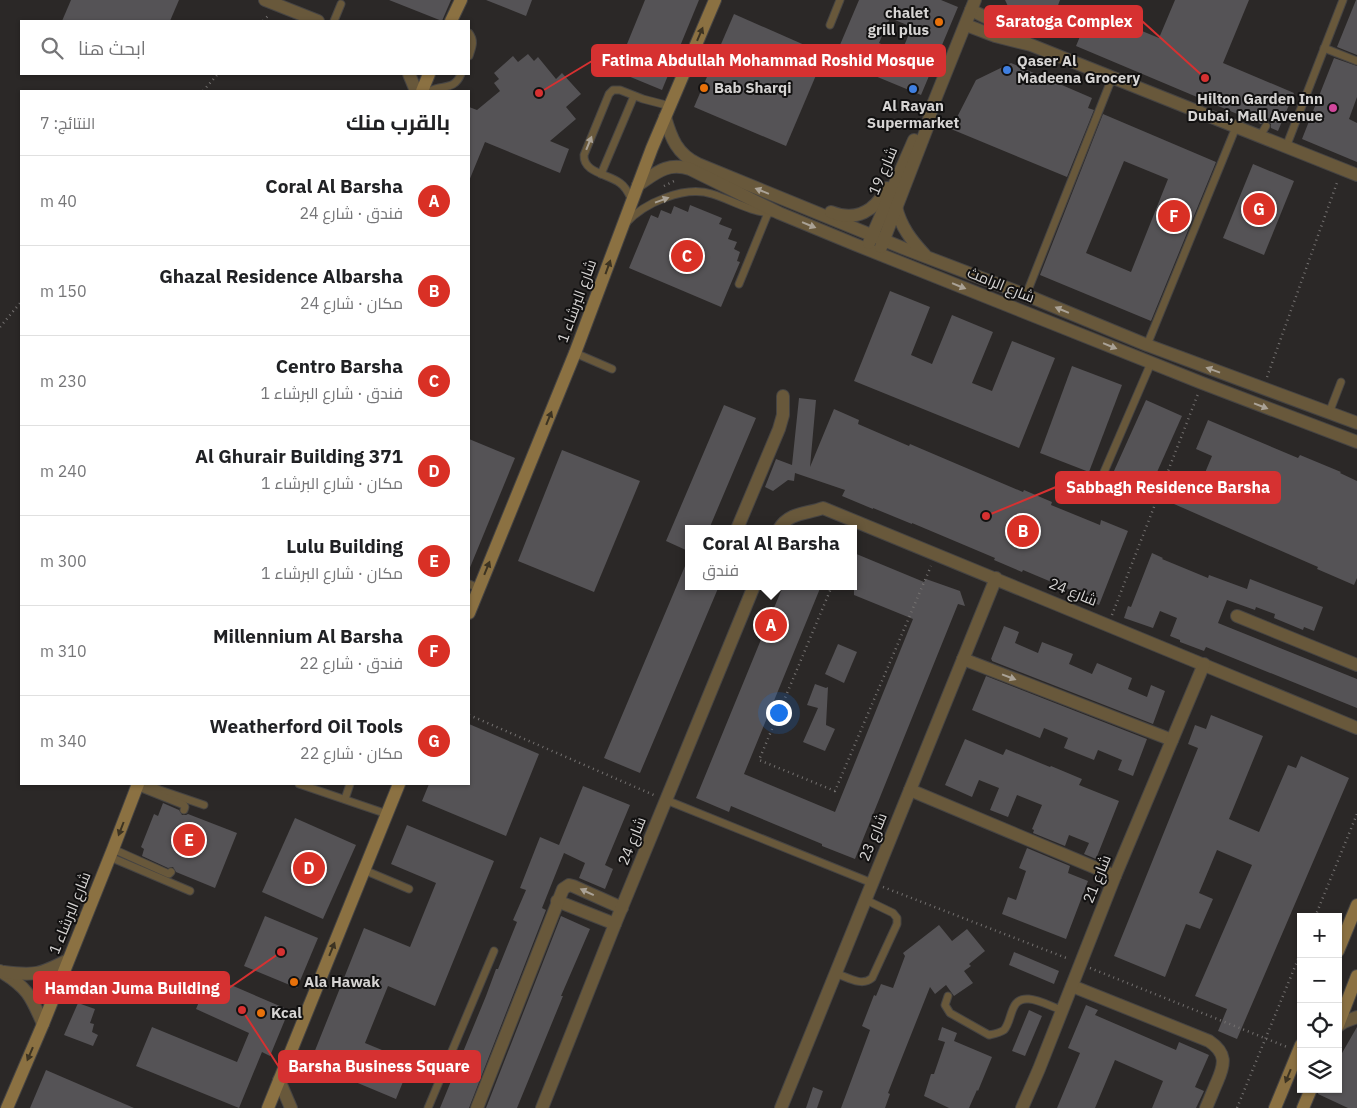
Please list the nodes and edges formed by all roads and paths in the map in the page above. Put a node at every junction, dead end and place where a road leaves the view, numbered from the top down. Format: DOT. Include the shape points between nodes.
graph roads {
  1 [pos="265,0"];
  2 [pos="461,0"];
  3 [pos="715,0"];
  4 [pos="840,0"];
  5 [pos="1343,0"];
  6 [pos="341,4"];
  7 [pos="973,5"];
  8 [pos="315,20"];
  9 [pos="334,20"];
  10 [pos="451,20"];
  11 [pos="830,25"];
  12 [pos="966,25"];
  13 [pos="470,35"];
  14 [pos="1030,45"];
  15 [pos="1324,48"];
  16 [pos="470,53"];
  17 [pos="1357,61"];
  18 [pos="217,75"];
  19 [pos="409,75"];
  20 [pos="429,75"];
  21 [pos="461,75"];
  22 [pos="1112,78"];
  23 [pos="204,90"];
  24 [pos="416,90"];
  25 [pos="422,90"];
  26 [pos="431,90"];
  27 [pos="634,96"];
  28 [pos="932,107"];
  29 [pos="667,112"];
  30 [pos="1236,127"];
  31 [pos="1286,147"];
  32 [pos="904,162"];
  33 [pos="1342,169"];
  34 [pos="602,174"];
  35 [pos="1357,175"];
  36 [pos="638,185"];
  37 [pos="632,200"];
  38 [pos="791,202"];
  39 [pos="896,207"];
  40 [pos="771,213"];
  41 [pos="622,226"];
  42 [pos="878,238"];
  43 [pos="872,251"];
  44 [pos="928,258"];
  45 [pos="737,283"];
  46 [pos="1026,295"];
  47 [pos="20,303"];
  48 [pos="0,327"];
  49 [pos="1147,346"];
  50 [pos="575,354"];
  51 [pos="1151,362"];
  52 [pos="612,370"];
  53 [pos="1340,382"];
  54 [pos="1202,383"];
  55 [pos="1263,388"];
  56 [pos="783,396"];
  57 [pos="1329,412"];
  58 [pos="1357,423"];
  59 [pos="1357,442"];
  60 [pos="1104,472"];
  61 [pos="739,525"];
  62 [pos="781,525"];
  63 [pos="935,554"];
  64 [pos="996,578"];
  65 [pos="474,586"];
  66 [pos="752,590"];
  67 [pos="830,590"];
  68 [pos="470,608"];
  69 [pos="1237,616"];
  70 [pos="1109,624"];
  71 [pos="963,659"];
  72 [pos="1204,664"];
  73 [pos="1357,665"];
  74 [pos="470,715"];
  75 [pos="1357,728"];
  76 [pos="1172,740"];
  77 [pos="140,785"];
  78 [pos="142,785"];
  79 [pos="143,785"];
  80 [pos="306,785"];
  81 [pos="350,785"];
  82 [pos="399,785"];
  83 [pos="320,787"];
  84 [pos="910,790"];
  85 [pos="345,799"];
  86 [pos="666,800"];
  87 [pos="204,805"];
  88 [pos="184,810"];
  89 [pos="387,814"];
  90 [pos="1357,814"];
  91 [pos="112,853"];
  92 [pos="364,870"];
  93 [pos="171,872"];
  94 [pos="1115,876"];
  95 [pos="872,883"];
  96 [pos="409,889"];
  97 [pos="190,891"];
  98 [pos="866,900"];
  99 [pos="557,901"];
  100 [pos="1357,904"];
  101 [pos="622,908"];
  102 [pos="1317,913"];
  103 [pos="615,924"];
  104 [pos="1342,941"];
  105 [pos="494,952"];
  106 [pos="1299,958"];
  107 [pos="68,960"];
  108 [pos="1,971"];
  109 [pos="836,973"];
  110 [pos="1357,976"];
  111 [pos="1072,986"];
  112 [pos="948,996"];
  113 [pos="1062,1010"];
  114 [pos="1342,1015"];
  115 [pos="1357,1017"];
  116 [pos="1342,1023"];
  117 [pos="43,1024"];
  118 [pos="1300,1048"];
  119 [pos="280,1080"];
  120 [pos="1309,1093"];
  121 [pos="7,1108"];
  122 [pos="268,1108"];
  123 [pos="291,1108"];
  124 [pos="428,1108"];
  125 [pos="477,1108"];
  126 [pos="542,1108"];
  127 [pos="781,1108"];
  128 [pos="1022,1108"];
  129 [pos="1206,1108"];
  130 [pos="1238,1108"];
  131 [pos="1275,1108"];
  132 [pos="1303,1108"];
  1 -- 8 [label="street"];
  2 -- 10 [label="street"];
  29 -- 3 [label="street, شارع البرشاء 1, one-way"];
  4 -- 11 [label="lane"];
  5 -- 15 [label="lane"];
  6 -- 9 [label="lane"];
  7 -- 12 [label="street, شارع 19"];
  7 -- 14 [label="street"];
  12 -- 14 [label="street"];
  12 -- 28 [label="street, شارع 19"];
  13 -- 16 [label="lane" via="473,43"];
  14 -- 22 [label="street"];
  15 -- 17 [label="lane"];
  15 -- 31 [label="lane"];
  18 -- 23 [label="path"];
  19 -- 24 [label="street"];
  20 -- 25 [label="street"];
  21 -- 26 [label="lane" via="454,84"];
  22 -- 30 [label="street"];
  22 -- 46 [label="lane"];
  27 -- 29 [label="lane"];
  27 -- 34 [label="lane"];
  34 -- 27 [label="lane, one-way" via="588,168 584,159 605,103 613,90"];
  28 -- 32 [label="street, شارع 19"];
  28 -- 39 [label="street, شارع 19"];
  29 -- 36 [label="street, شارع البرشاء 1"];
  38 -- 29 [label="street, شارع الرامث, one-way" via="687,158 672,141"];
  30 -- 31 [label="street" via="1263,131"];
  30 -- 49 [label="lane"];
  31 -- 33 [label="street"];
  32 -- 38 [label="street" via="894,172 881,199 861,214 839,215 812,205"];
  32 -- 42 [label="street, شارع 19"];
  33 -- 35 [label="street"];
  33 -- 55 [label="path"];
  34 -- 37 [label="lane" via="620,182"];
  36 -- 37 [label="street, شارع البرشاء 1"];
  36 -- 40 [label="street, شارع الرامث" via="664,168 685,168"];
  37 -- 41 [label="street, شارع البرشاء 1"];
  38 -- 42 [label="street, شارع الرامث"];
  39 -- 42 [label="street, شارع 19"];
  39 -- 44 [label="street" via="905,232"];
  41 -- 40 [label="lane, one-way" via="651,204 692,191"];
  40 -- 43 [label="street, شارع الرامث, one-way"];
  40 -- 45 [label="lane"];
  50 -- 41 [label="street, شارع البرشاء 1, one-way"];
  42 -- 43 [label="street, شارع 19"];
  42 -- 44 [label="street, شارع الرامث"];
  43 -- 51 [label="street, شارع الرامث, one-way"];
  44 -- 46 [label="street, شارع الرامث"];
  49 -- 46 [label="street, شارع الرامث, one-way"];
  47 -- 48 [label="path"];
  55 -- 49 [label="street, شارع الرامث, one-way"];
  50 -- 52 [label="lane"];
  65 -- 50 [label="street, شارع البرشاء 1, one-way"];
  51 -- 54 [label="street, شارع الرامث"];
  51 -- 60 [label="lane"];
  53 -- 57 [label="lane"];
  54 -- 59 [label="street, شارع الرامث, one-way"];
  54 -- 70 [label="path"];
  55 -- 57 [label="street, شارع الرامث"];
  56 -- 61 [label="street" via="779,430"];
  57 -- 58 [label="street, شارع الرامث"];
  62 -- 63 [label="street, شارع 24" via="799,513 823,508"];
  63 -- 64 [label="street, شارع 24"];
  63 -- 67 [label="path" via="835,791 759,760"];
  64 -- 70 [label="street, شارع 24"];
  64 -- 71 [label="street, شارع 23"];
  65 -- 68 [label="street, شارع البرشاء 1"];
  66 -- 86 [label="street, شارع 24"];
  69 -- 73 [label="street"];
  70 -- 72 [label="street, شارع 24"];
  71 -- 76 [label="street, one-way"];
  71 -- 84 [label="street, شارع 23"];
  72 -- 75 [label="street, شارع 24"];
  72 -- 76 [label="street, شارع 21"];
  74 -- 86 [label="path"];
  76 -- 94 [label="street, شارع 21"];
  77 -- 91 [label="street, شارع البرشاء 1, one-way"];
  78 -- 88 [label="lane" via="184,806"];
  79 -- 87 [label="lane"];
  80 -- 83 [label="lane"];
  81 -- 85 [label="lane"];
  82 -- 89 [label="street"];
  83 -- 85 [label="lane"];
  84 -- 94 [label="street"];
  84 -- 95 [label="street, شارع 23"];
  85 -- 89 [label="lane"];
  86 -- 95 [label="lane"];
  86 -- 101 [label="street, شارع 24"];
  89 -- 92 [label="street"];
  90 -- 102 [label="path"];
  91 -- 93 [label="lane" via="169,874"];
  91 -- 97 [label="lane"];
  91 -- 107 [label="street, شارع البرشاء 1"];
  92 -- 96 [label="lane"];
  119 -- 92 [label="street, one-way"];
  94 -- 111 [label="street, شارع 21"];
  95 -- 98 [label="street, شارع 23"];
  98 -- 109 [label="street, شارع 23"];
  98 -- 109 [label="lane" via="893,913 897,924 869,981 861,982"];
  101 -- 99 [label="street, one-way" via="569,885"];
  99 -- 103 [label="street"];
  99 -- 125 [label="street"];
  100 -- 104 [label="street"];
  101 -- 103 [label="street, شارع 24"];
  103 -- 126 [label="street, شارع 24"];
  105 -- 124 [label="lane"];
  106 -- 130 [label="path"];
  107 -- 108 [label="street" via="39,973"];
  107 -- 117 [label="street, شارع البرشاء 1"];
  108 -- 117 [label="street" via="29,994"];
  109 -- 127 [label="street, شارع 23"];
  110 -- 114 [label="street"];
  111 -- 113 [label="street, شارع 21"];
  111 -- 129 [label="street" via="1215,1045 1223,1058 1223,1066"];
  112 -- 113 [label="lane" via="945,1005 950,1013 990,1035 1003,1031 1020,1000 1029,999"];
  113 -- 128 [label="street, شارع 21"];
  115 -- 116 [label="street"];
  117 -- 121 [label="street, شارع البرشاء 1, one-way"];
  118 -- 131 [label="street, one-way"];
  119 -- 122 [label="street"];
  119 -- 123 [label="street"];
  120 -- 132 [label="street"];
}
